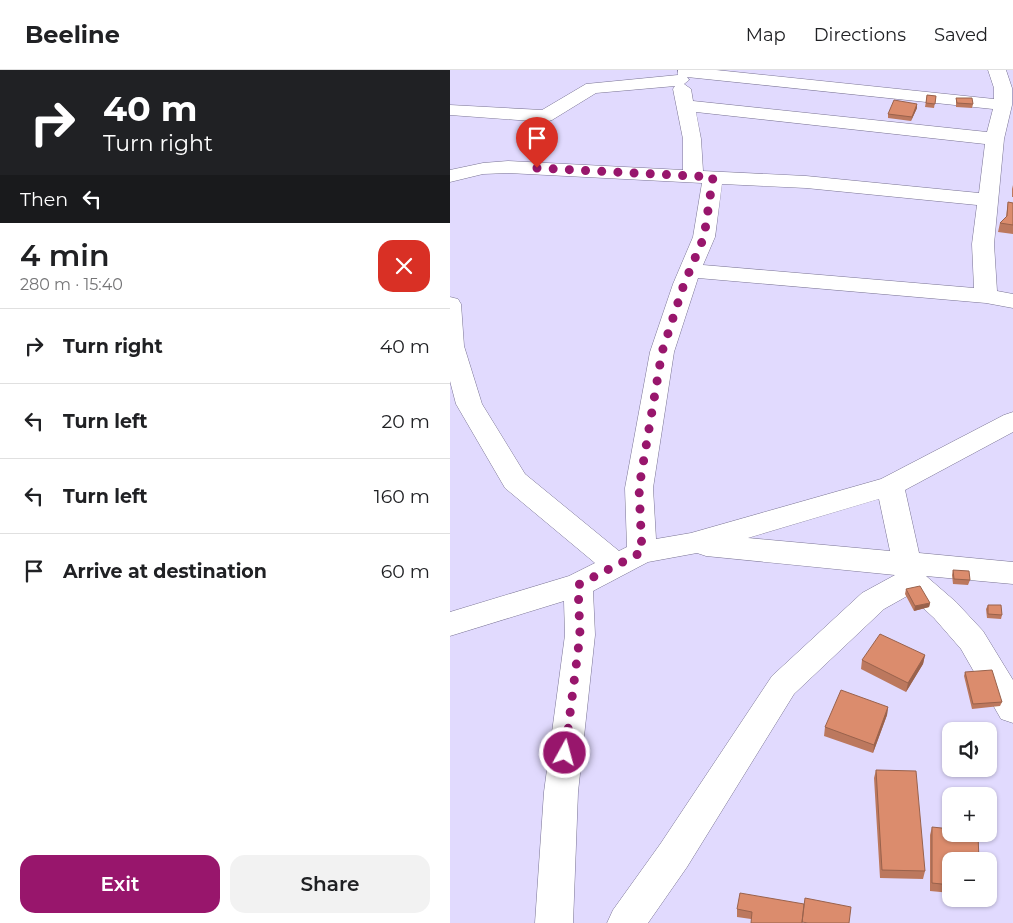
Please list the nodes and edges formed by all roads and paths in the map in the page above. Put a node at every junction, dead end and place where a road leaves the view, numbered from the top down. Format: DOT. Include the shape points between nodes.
graph roads {
  1 [pos="997,70"];
  2 [pos="684,74"];
  3 [pos="684,105"];
  4 [pos="1003,105"];
  5 [pos="450,110"];
  6 [pos="995,139"];
  7 [pos="450,176"];
  8 [pos="703,177"];
  9 [pos="988,200"];
  10 [pos="691,271"];
  11 [pos="986,296"];
  12 [pos="1013,301"];
  13 [pos="450,304"];
  14 [pos="1013,421"];
  15 [pos="890,486"];
  16 [pos="691,544"];
  17 [pos="642,552"];
  18 [pos="616,564"];
  19 [pos="909,572"];
  20 [pos="1013,573"];
  21 [pos="578,585"];
  22 [pos="450,624"];
  23 [pos="1013,709"];
  24 [pos="554,923"];
  25 [pos="626,923"];
  1 -- 4 [label="street" via="1003,88"];
  2 -- 3 [label="street"];
  2 -- 4 [label="street"];
  2 -- 5 [label="street" via="592,88 545,116"];
  3 -- 6 [label="street"];
  3 -- 8 [label="street"];
  4 -- 6 [label="street"];
  6 -- 9 [label="street"];
  7 -- 8 [label="street" via="496,166"];
  8 -- 9 [label="street" via="806,182"];
  8 -- 10 [label="street" via="704,237"];
  9 -- 11 [label="street" via="983,244"];
  10 -- 11 [label="street"];
  10 -- 17 [label="street" via="660,362 639,488"];
  11 -- 12 [label="street"];
  13 -- 18 [label="street" via="452,346 469,404 515,481"];
  14 -- 15 [label="street"];
  15 -- 16 [label="street"];
  15 -- 19 [label="street"];
  16 -- 17 [label="street"];
  16 -- 19 [label="street"];
  17 -- 18 [label="street"];
  18 -- 21 [label="street"];
  19 -- 20 [label="street"];
  19 -- 23 [label="street" via="972,640"];
  19 -- 25 [label="street" via="873,600 783,685"];
  21 -- 22 [label="street"];
  21 -- 24 [label="street" via="580,635 560,792"];
}
